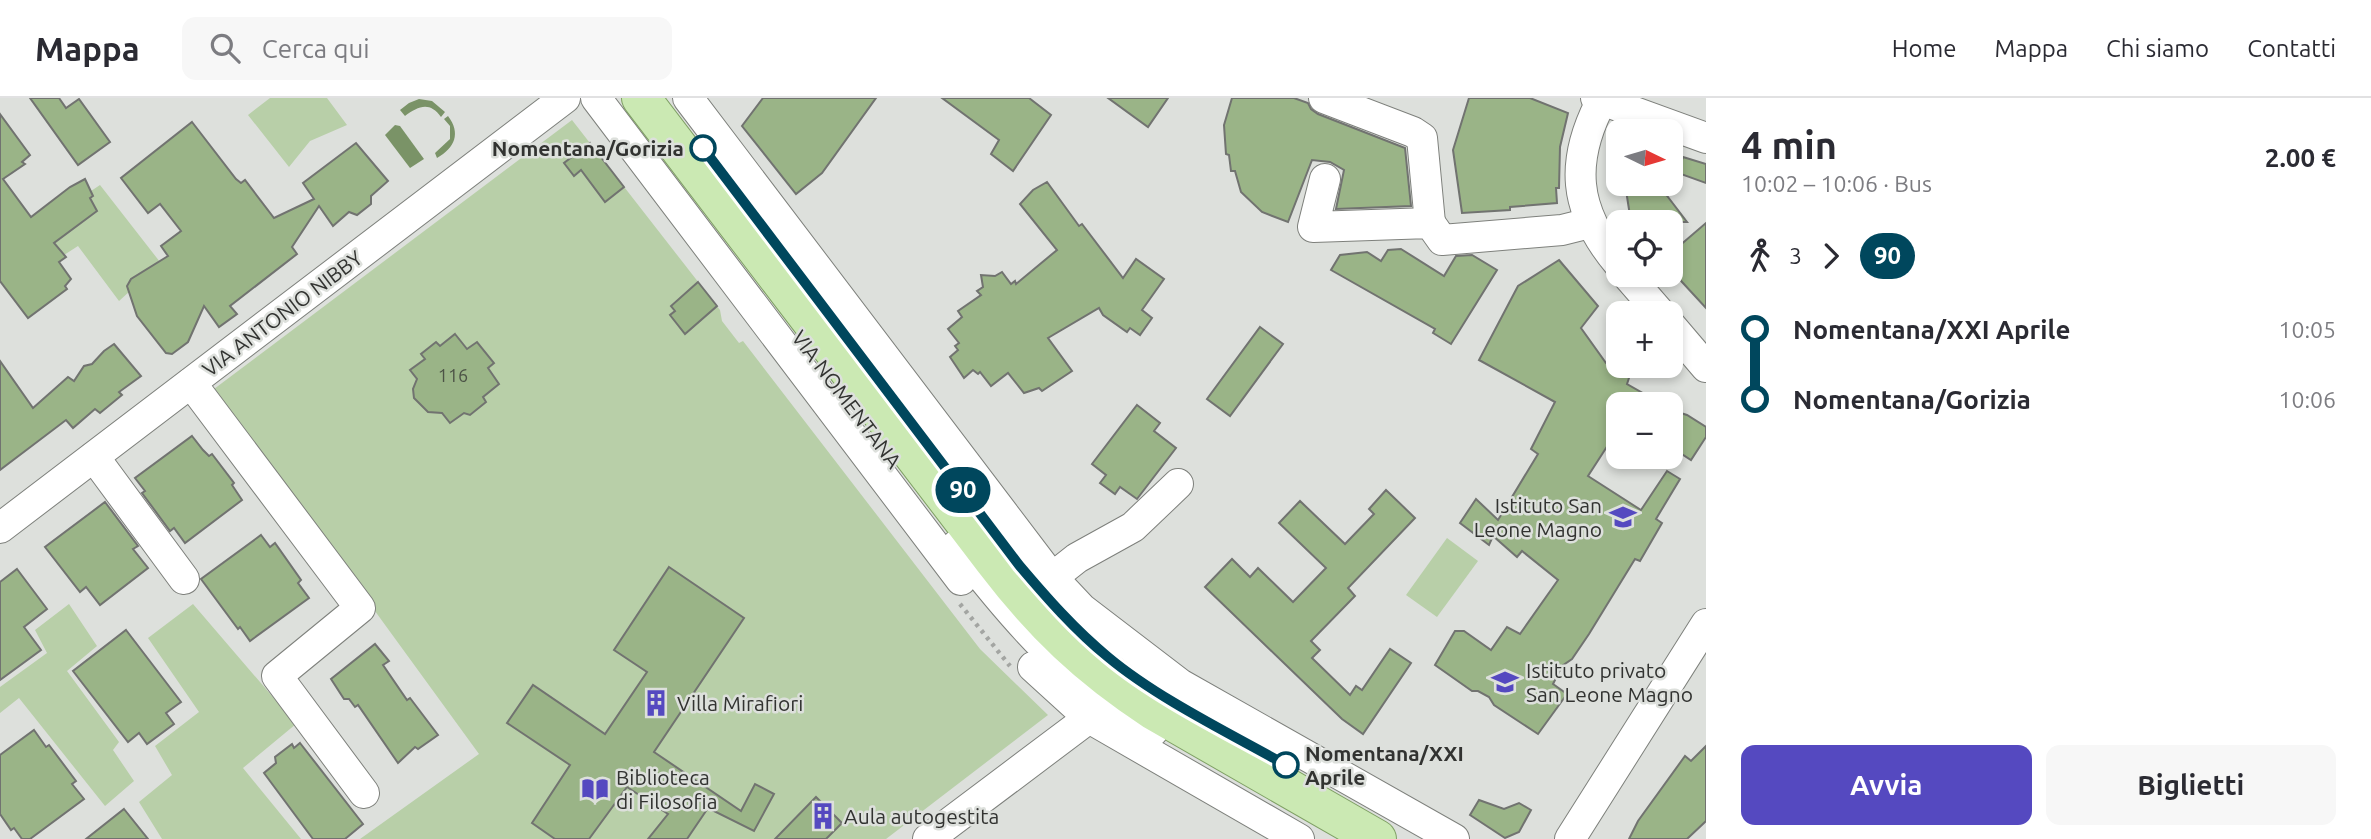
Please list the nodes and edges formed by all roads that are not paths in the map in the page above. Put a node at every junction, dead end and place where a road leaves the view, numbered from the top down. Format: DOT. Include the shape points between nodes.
graph roads {
  1 [pos="565,98"];
  2 [pos="596,98"];
  3 [pos="619,98"];
  4 [pos="642,98"];
  5 [pos="665,98"];
  6 [pos="688,98"];
  7 [pos="1324,98"];
  8 [pos="1600,99"];
  9 [pos="1706,138"];
  10 [pos="1325,179"];
  11 [pos="1430,223"];
  12 [pos="1590,223"];
  13 [pos="1606,249"];
  14 [pos="1638,287"];
  15 [pos="1650,301"];
  16 [pos="1683,340"];
  17 [pos="1706,367"];
  18 [pos="191,383"];
  19 [pos="94,457"];
  20 [pos="1178,484"];
  21 [pos="0,528"];
  22 [pos="1053,577"];
  23 [pos="184,579"];
  24 [pos="1706,624"];
  25 [pos="1167,675"];
  26 [pos="1112,696"];
  27 [pos="364,793"];
  28 [pos="928,839"];
  29 [pos="1299,839"];
  30 [pos="1340,839"];
  31 [pos="1377,839"];
  32 [pos="1414,839"];
  33 [pos="1454,839"];
  34 [pos="1570,839"];
  1 -- 18 [label="street, VIA ANTONIO NIBBY"];
  2 -- 26 [label="street, VIA NOMENTANA" via="986,612 1032,666"];
  3 -- 26 [label="street, VIA NOMENTANA" via="1009,611 1069,673"];
  4 -- 26 [label="main road, VIA NOMENTANA" via="1023,599"];
  5 -- 26 [label="street, VIA NOMENTANA" via="1019,565 1074,627 1108,657"];
  6 -- 22 [label="street"];
  7 -- 11 [label="street" via="1422,138"];
  8 -- 9 [label="street"];
  8 -- 12 [label="street" via="1581,168 1582,197"];
  10 -- 11 [label="street" via="1312,228"];
  11 -- 12 [label="street" via="1442,240 1562,230"];
  12 -- 13 [label="street"];
  14 -- 15 [label="street"];
  16 -- 17 [label="street"];
  18 -- 19 [label="street, VIA ANTONIO NIBBY"];
  18 -- 27 [label="street" via="360,608 277,676"];
  19 -- 21 [label="street, VIA ANTONIO NIBBY"];
  19 -- 23 [label="street"];
  20 -- 22 [label="street" via="1133,527"];
  22 -- 25 [label="street" via="1082,609"];
  24 -- 34 [label="street"];
  25 -- 26 [label="street"];
  25 -- 33 [label="street"];
  26 -- 28 [label="street"];
  26 -- 29 [label="street, VIA NOMENTANA"];
  26 -- 30 [label="street, VIA NOMENTANA" via="1132,719"];
  26 -- 31 [label="main road, VIA NOMENTANA" via="1154,711"];
  26 -- 32 [label="street, VIA NOMENTANA"];
}
